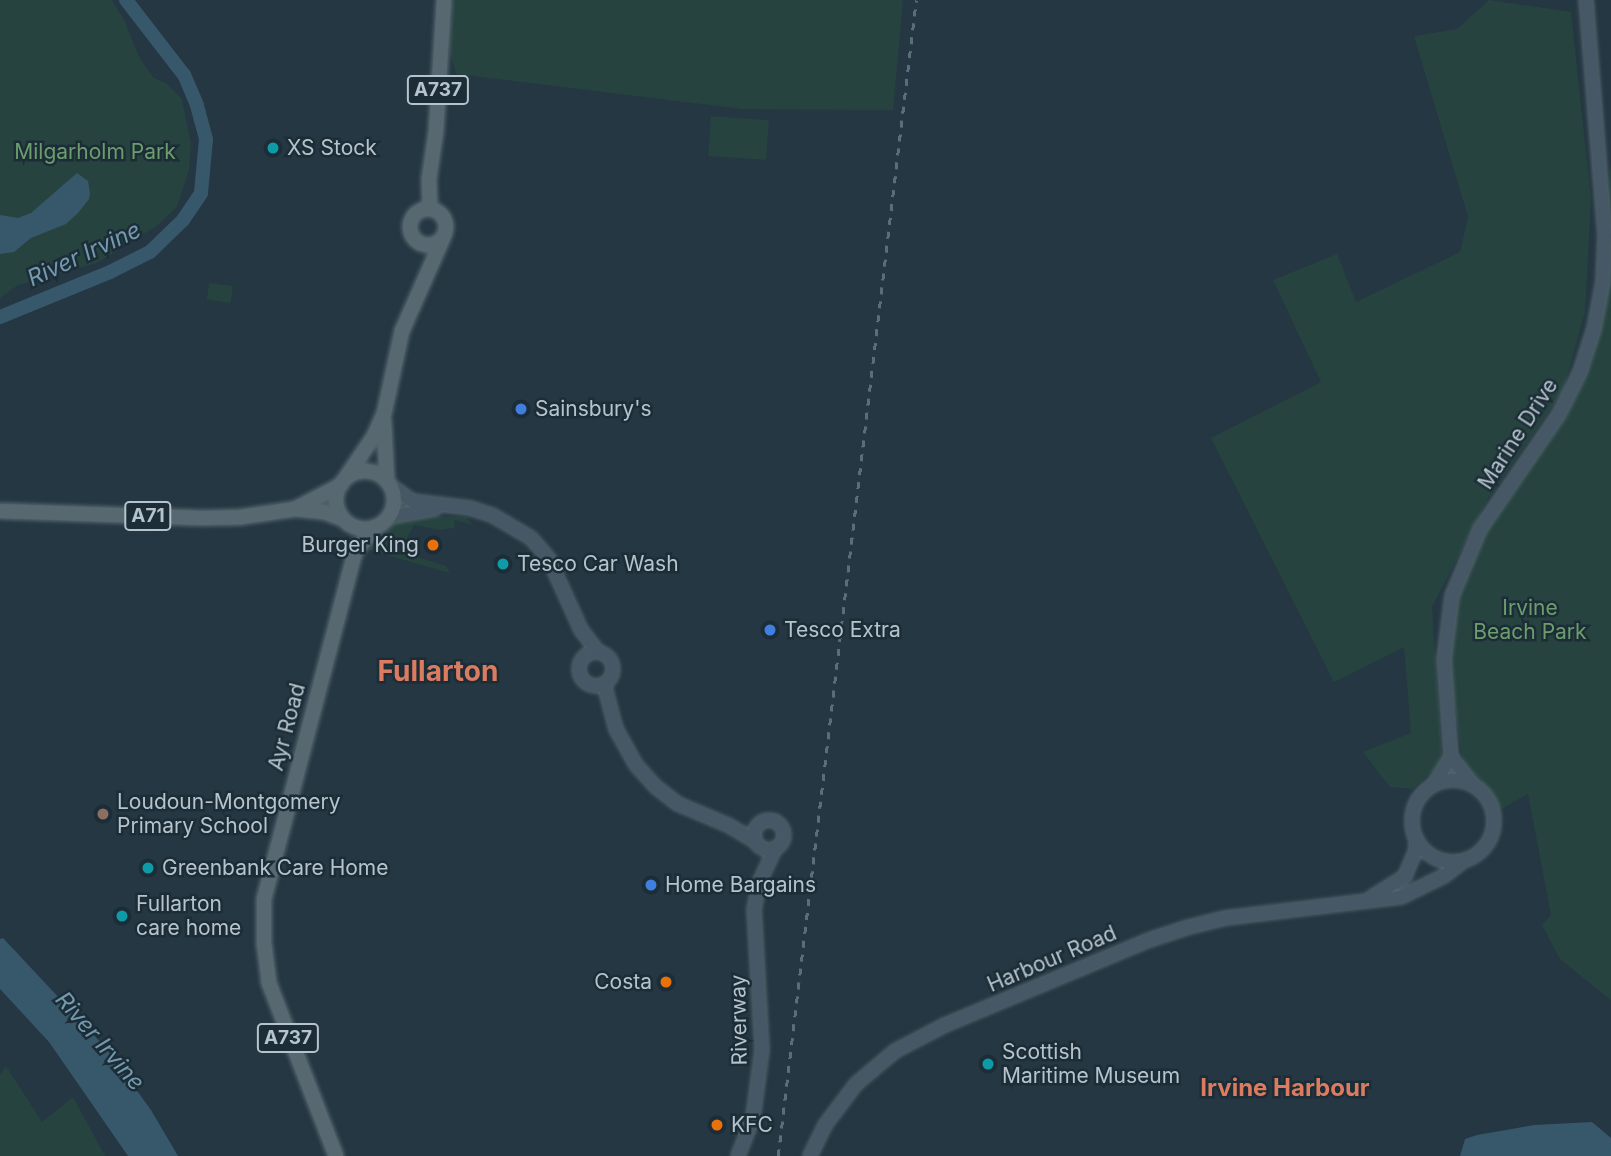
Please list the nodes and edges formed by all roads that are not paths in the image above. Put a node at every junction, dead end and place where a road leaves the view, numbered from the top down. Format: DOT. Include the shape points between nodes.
graph roads {
  1 [pos="444,0"];
  2 [pos="1586,0"];
  3 [pos="429,179"];
  4 [pos="430,209"];
  5 [pos="415,214"];
  6 [pos="443,238"];
  7 [pos="419,243"];
  8 [pos="419,286"];
  9 [pos="384,414"];
  10 [pos="343,482"];
  11 [pos="388,483"];
  12 [pos="456,506"];
  13 [pos="295,509"];
  14 [pos="0,510"];
  15 [pos="388,517"];
  16 [pos="346,521"];
  17 [pos="376,527"];
  18 [pos="355,552"];
  19 [pos="580,630"];
  20 [pos="598,652"];
  21 [pos="583,658"];
  22 [pos="600,685"];
  23 [pos="1451,757"];
  24 [pos="1433,785"];
  25 [pos="1479,789"];
  26 [pos="765,821"];
  27 [pos="729,825"];
  28 [pos="1416,838"];
  29 [pos="756,843"];
  30 [pos="775,849"];
  31 [pos="1464,861"];
  32 [pos="760,881"];
  33 [pos="1366,900"];
  34 [pos="336,1156"];
  35 [pos="738,1156"];
  36 [pos="810,1156"];
  1 -- 3 [label="main road, A737"];
  2 -- 23 [label="street, Marine Drive" via="1605,223 1603,282 1580,372 1559,414 1480,529 1452,596 1444,660"];
  3 -- 4 [label="main road, A737"];
  3 -- 5 [label="main road, A737"];
  4 -- 5 [label="main road"];
  4 -- 6 [label="main road, A737" via="444,218"];
  5 -- 7 [label="main road, A737" via="410,229"];
  6 -- 7 [label="main road" via="430,245"];
  6 -- 8 [label="main road, A737"];
  7 -- 8 [label="main road, A737"];
  8 -- 9 [label="main road, A737" via="402,331"];
  9 -- 10 [label="main road, A737"];
  9 -- 11 [label="main road, A737"];
  10 -- 11 [label="main road" via="367,471"];
  10 -- 13 [label="main road, A71"];
  10 -- 16 [label="main road" via="337,502"];
  11 -- 12 [label="street" via="412,501"];
  11 -- 15 [label="main road" via="394,501"];
  12 -- 15 [label="street"];
  12 -- 19 [label="street" via="508,522 541,549"];
  13 -- 14 [label="main road, A71" via="202,518"];
  13 -- 16 [label="main road, A71" via="324,512"];
  15 -- 17 [label="main road"];
  16 -- 17 [label="main road" via="357,527"];
  16 -- 18 [label="main road, A737"];
  17 -- 18 [label="main road, A737"];
  18 -- 34 [label="main road, Ayr Road / A737" via="272,864 264,914 269,983"];
  19 -- 20 [label="street"];
  19 -- 21 [label="street"];
  20 -- 21 [label="street"];
  20 -- 22 [label="street" via="608,656 613,668 610,679"];
  21 -- 22 [label="street" via="583,680"];
  22 -- 27 [label="street" via="616,729 636,765 656,787 678,804"];
  23 -- 24 [label="street"];
  23 -- 25 [label="street"];
  24 -- 25 [label="street" via="1453,780"];
  24 -- 28 [label="street" via="1418,800 1412,817"];
  25 -- 31 [label="street" via="1488,798 1495,824 1485,848"];
  26 -- 27 [label="street"];
  26 -- 29 [label="street" via="755,831"];
  26 -- 30 [label="street" via="774,821 783,830 782,843"];
  27 -- 29 [label="street"];
  28 -- 31 [label="street" via="1436,858"];
  28 -- 33 [label="street, Harbour Road" via="1405,876"];
  29 -- 30 [label="street" via="763,849"];
  29 -- 32 [label="street, Riverway"];
  30 -- 32 [label="street, Riverway"];
  31 -- 33 [label="street, Harbour Road" via="1401,897"];
  32 -- 35 [label="street, Riverway" via="754,932 762,1050 753,1118"];
  33 -- 36 [label="street, Harbour Road" via="1225,918 1185,928 944,1025 895,1051 856,1084 825,1125"];
}
